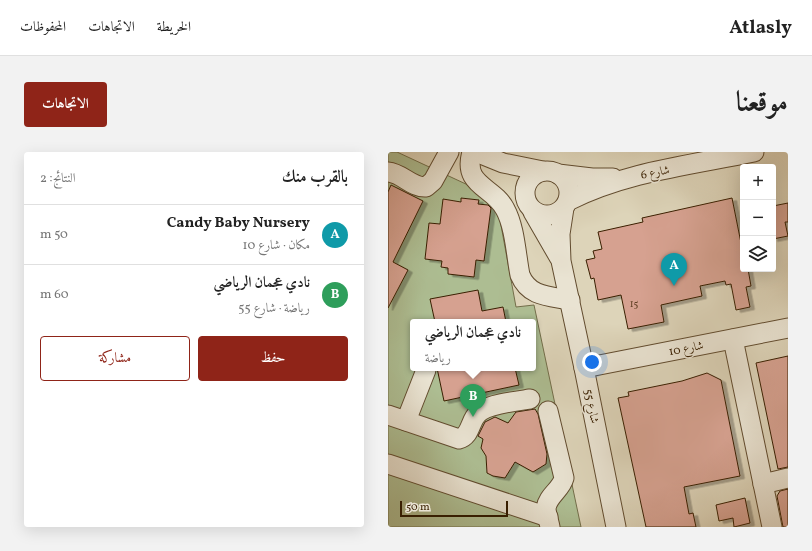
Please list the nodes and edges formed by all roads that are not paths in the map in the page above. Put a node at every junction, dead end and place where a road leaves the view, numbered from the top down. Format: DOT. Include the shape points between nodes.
graph roads {
  1 [pos="449,152"];
  2 [pos="472,152"];
  3 [pos="748,153"];
  4 [pos="483,155"];
  5 [pos="388,172"];
  6 [pos="550,172"];
  7 [pos="626,178"];
  8 [pos="529,205"];
  9 [pos="566,205"];
  10 [pos="561,261"];
  11 [pos="570,300"];
  12 [pos="788,328"];
  13 [pos="733,339"];
  14 [pos="584,368"];
  15 [pos="426,371"];
  16 [pos="530,399"];
  17 [pos="548,411"];
  18 [pos="388,415"];
  19 [pos="406,421"];
  20 [pos="388,464"];
  21 [pos="788,478"];
  22 [pos="763,484"];
  23 [pos="549,522"];
  24 [pos="616,527"];
  25 [pos="772,527"];
  1 -- 5 [label="street" via="433,181 426,187 417,186"];
  2 -- 11 [label="street" via="470,164 473,177 494,194 508,214 520,275 526,287 538,294"];
  3 -- 7 [label="street, شارع 6"];
  4 -- 6 [label="street, شارع 6" via="516,166"];
  4 -- 8 [label="street, شارع 55" via="505,173"];
  6 -- 7 [label="street, شارع 6" via="592,178"];
  6 -- 8 [label="street" via="536,174 526,184"];
  6 -- 9 [label="street" via="564,179 568,186"];
  7 -- 9 [label="street, شارع 6" via="596,188"];
  8 -- 9 [label="street" via="540,214 553,215"];
  8 -- 10 [label="street, شارع 55"];
  9 -- 10 [label="street, شارع 55" via="560,234"];
  10 -- 11 [label="street, شارع 55"];
  11 -- 14 [label="street, شارع 55"];
  12 -- 13 [label="street, شارع 10"];
  13 -- 14 [label="street, شارع 10"];
  13 -- 22 [label="street"];
  14 -- 24 [label="street, شارع 55"];
  15 -- 19 [label="street"];
  16 -- 19 [label="street" via="482,410 474,417 466,435 459,439"];
  17 -- 23 [label="street" via="564,478 560,488 548,501 546,507"];
  18 -- 19 [label="street"];
  20 -- 23 [label="street"];
  21 -- 22 [label="street"];
  22 -- 25 [label="street"];
}
